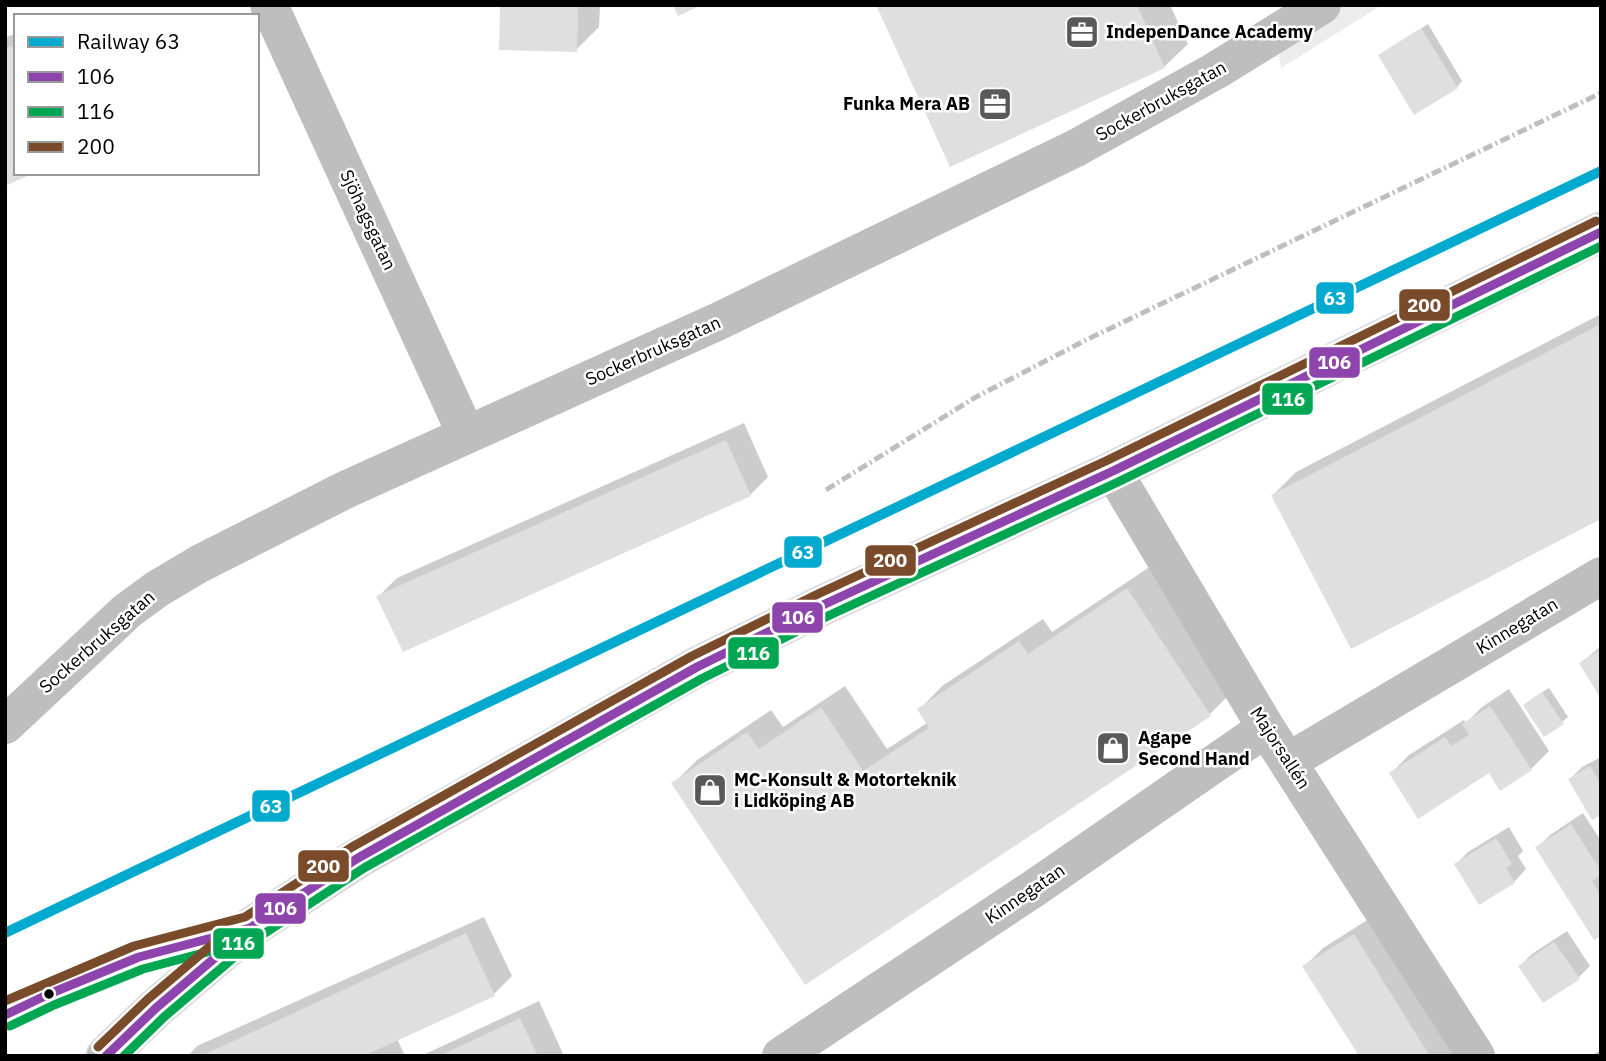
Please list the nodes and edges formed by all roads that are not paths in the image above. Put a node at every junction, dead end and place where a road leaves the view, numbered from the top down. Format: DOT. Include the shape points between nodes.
graph roads {
  1 [pos="269,5"];
  2 [pos="1322,5"];
  3 [pos="1601,232"];
  4 [pos="466,434"];
  5 [pos="1113,471"];
  6 [pos="1601,576"];
  7 [pos="5,725"];
  8 [pos="1266,728"];
  9 [pos="1289,761"];
  10 [pos="787,1054"];
  11 [pos="106,1056"];
  12 [pos="1476,1056"];
  1 -- 4 [label="street, Sjöhagsgatan"];
  2 -- 4 [label="street, Sockerbruksgatan" via="1076,148 719,321"];
  3 -- 5 [label="street"];
  4 -- 7 [label="street, Sockerbruksgatan" via="265,529 157,589 90,643"];
  5 -- 8 [label="street, Majorsallén"];
  5 -- 11 [label="street" via="697,667 358,858 250,928"];
  6 -- 9 [label="street, Kinnegatan"];
  8 -- 9 [label="street, Majorsallén"];
  8 -- 10 [label="street, Kinnegatan"];
  9 -- 12 [label="street, Majorsallén"];
}
